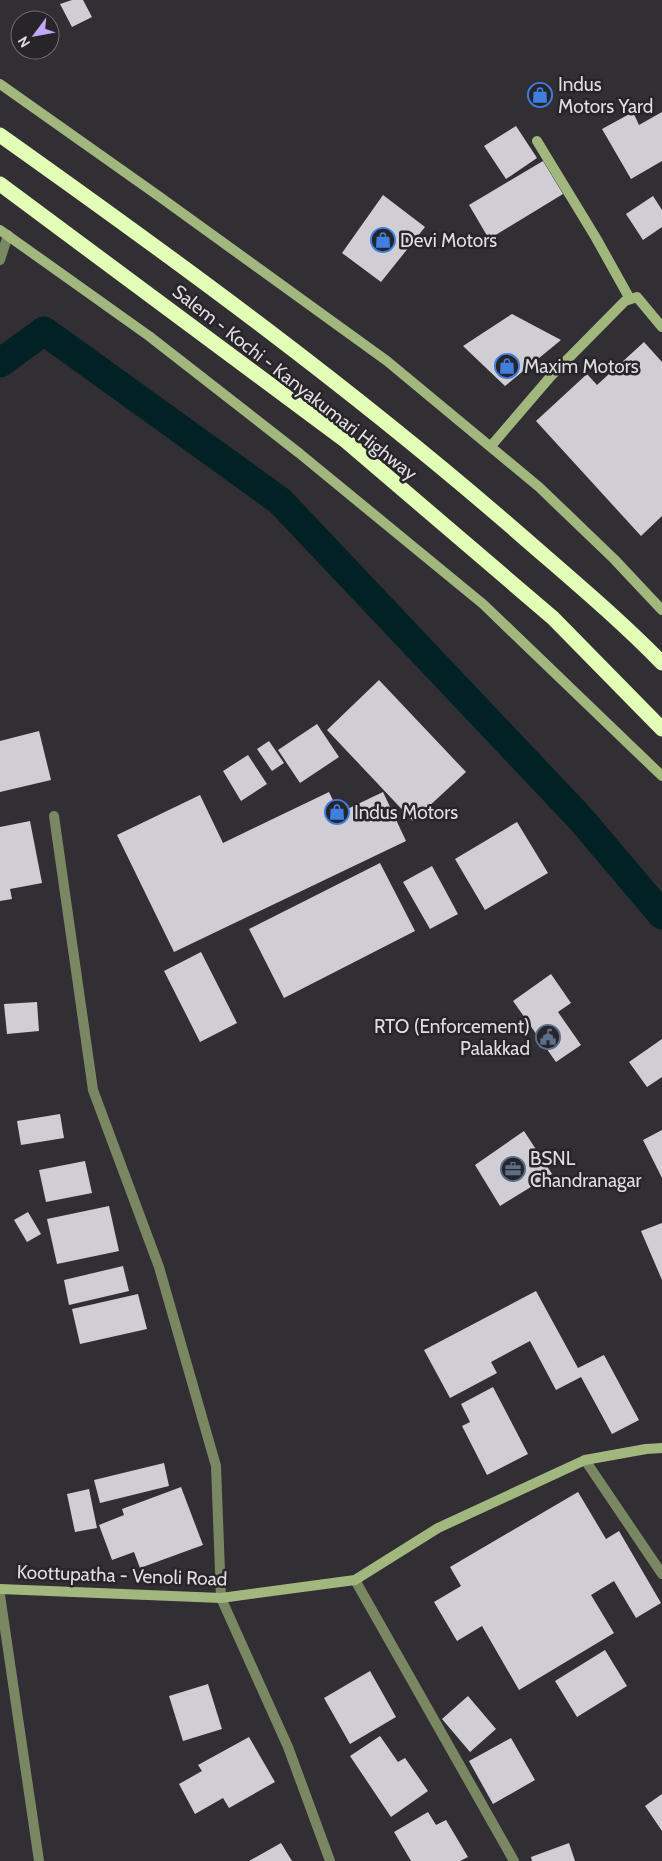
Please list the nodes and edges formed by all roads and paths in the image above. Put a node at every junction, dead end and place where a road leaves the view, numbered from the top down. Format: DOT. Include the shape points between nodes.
graph roads {
  1 [pos="0,84"];
  2 [pos="0,135"];
  3 [pos="537,141"];
  4 [pos="0,184"];
  5 [pos="4,233"];
  6 [pos="0,260"];
  7 [pos="630,299"];
  8 [pos="662,328"];
  9 [pos="491,446"];
  10 [pos="662,610"];
  11 [pos="662,663"];
  12 [pos="662,729"];
  13 [pos="662,776"];
  14 [pos="54,816"];
  15 [pos="662,1448"];
  16 [pos="585,1460"];
  17 [pos="662,1574"];
  18 [pos="355,1580"];
  19 [pos="0,1589"];
  20 [pos="0,1594"];
  21 [pos="221,1598"];
  22 [pos="39,1861"];
  23 [pos="330,1861"];
  24 [pos="514,1861"];
  1 -- 9 [label="street" via="386,361"];
  2 -- 11 [label="highway, Salem - Kochi - Kanyakumari Highway" via="304,357 471,492"];
  3 -- 7 [label="street"];
  4 -- 12 [label="highway, Salem - Kochi - Kanyakumari Highway" via="346,442 553,618"];
  5 -- 6 [label="street"];
  5 -- 13 [label="street" via="149,336 299,453 483,604"];
  7 -- 8 [label="street" via="637,298"];
  7 -- 9 [label="street" via="551,376"];
  9 -- 10 [label="street" via="546,493"];
  14 -- 21 [label="street" via="93,1090 159,1266 216,1466"];
  15 -- 16 [label="street, Koottupatha - Venoli Road"];
  16 -- 17 [label="street"];
  16 -- 18 [label="street, Koottupatha - Venoli Road" via="438,1528"];
  18 -- 21 [label="street, Koottupatha - Venoli Road"];
  18 -- 24 [label="street"];
  19 -- 21 [label="street, Koottupatha - Venoli Road"];
  20 -- 22 [label="street"];
  21 -- 23 [label="street" via="288,1747"];
}
